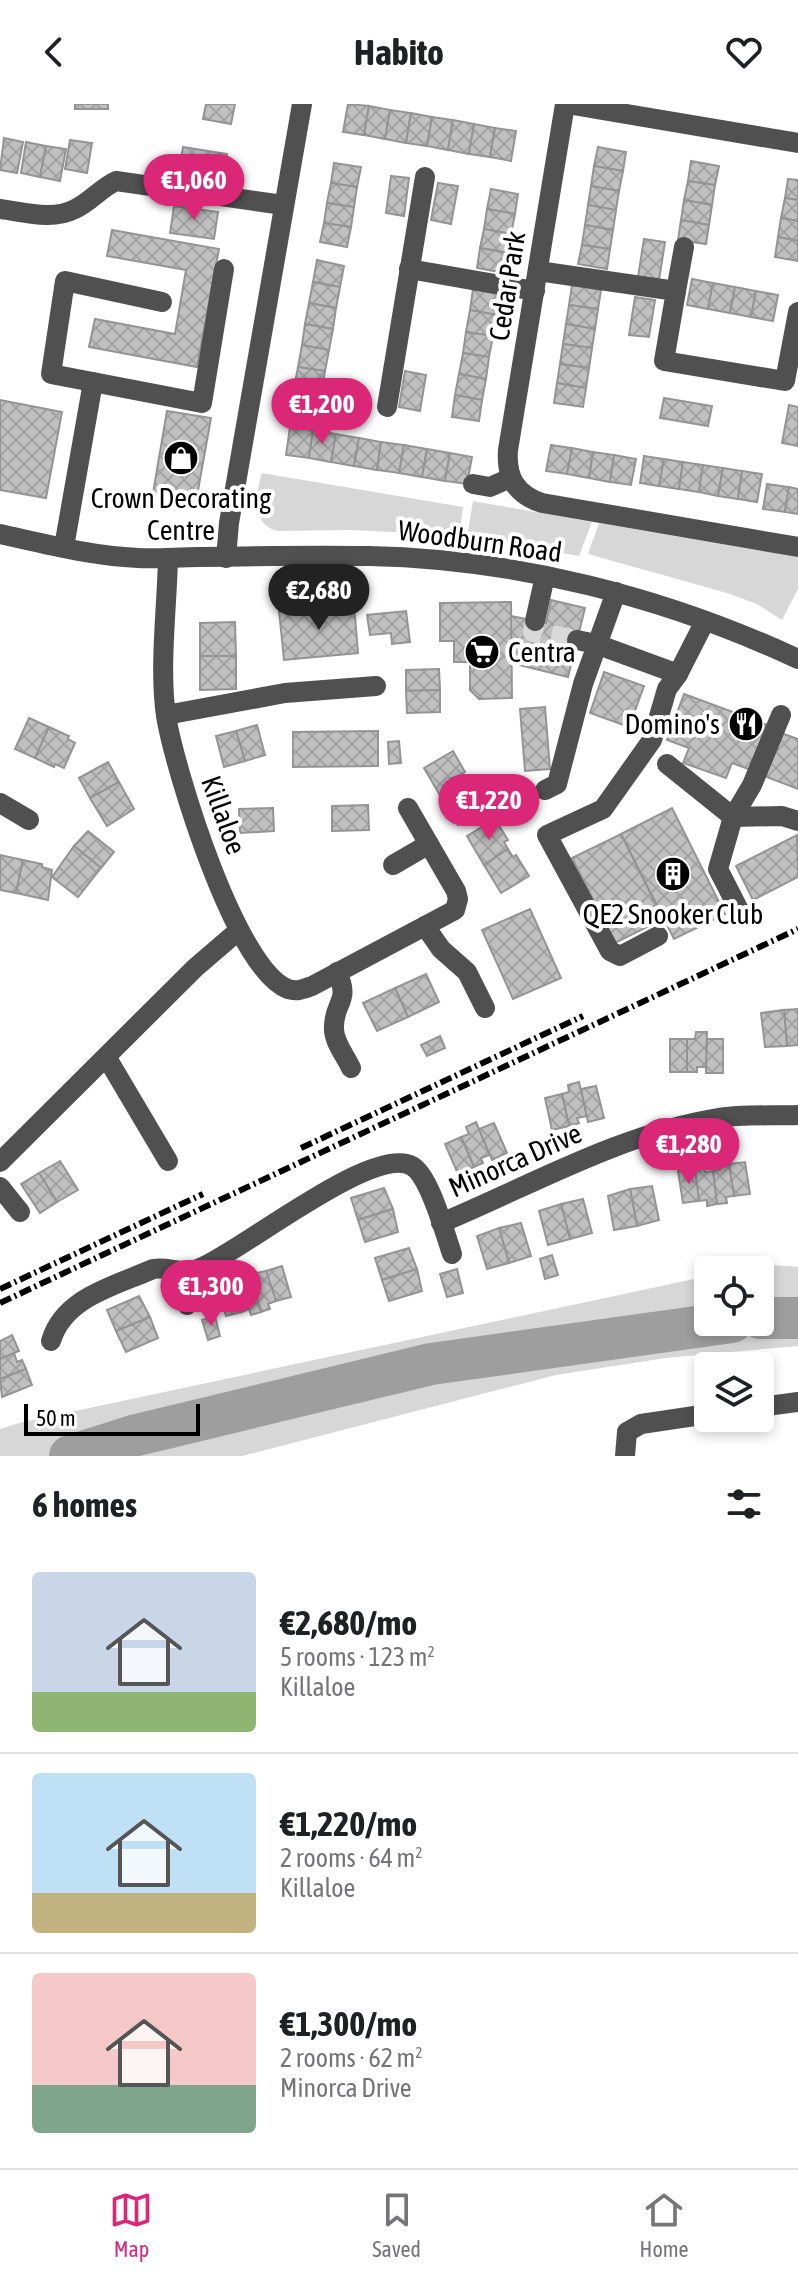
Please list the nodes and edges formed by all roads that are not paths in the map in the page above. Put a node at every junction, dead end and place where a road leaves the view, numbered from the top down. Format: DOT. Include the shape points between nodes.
graph roads {
  1 [pos="302,104"];
  2 [pos="566,104"];
  3 [pos="666,112"];
  4 [pos="798,143"];
  5 [pos="425,177"];
  6 [pos="283,205"];
  7 [pos="0,209"];
  8 [pos="684,247"];
  9 [pos="224,269"];
  10 [pos="409,269"];
  11 [pos="537,281"];
  12 [pos="676,291"];
  13 [pos="162,302"];
  14 [pos="798,304"];
  15 [pos="798,312"];
  16 [pos="93,382"];
  17 [pos="387,407"];
  18 [pos="510,478"];
  19 [pos="473,484"];
  20 [pos="0,534"];
  21 [pos="64,547"];
  22 [pos="798,547"];
  23 [pos="168,558"];
  24 [pos="226,558"];
  25 [pos="545,576"];
  26 [pos="616,592"];
  27 [pos="535,621"];
  28 [pos="705,621"];
  29 [pos="587,642"];
  30 [pos="798,659"];
  31 [pos="678,674"];
  32 [pos="376,686"];
  33 [pos="166,715"];
  34 [pos="781,715"];
  35 [pos="667,764"];
  36 [pos="545,790"];
  37 [pos="0,803"];
  38 [pos="408,808"];
  39 [pos="733,817"];
  40 [pos="29,820"];
  41 [pos="798,821"];
  42 [pos="429,844"];
  43 [pos="393,865"];
  44 [pos="739,910"];
  45 [pos="425,926"];
  46 [pos="238,931"];
  47 [pos="658,936"];
  48 [pos="337,972"];
  49 [pos="485,1008"];
  50 [pos="107,1058"];
  51 [pos="351,1068"];
  52 [pos="798,1115"];
  53 [pos="168,1161"];
  54 [pos="0,1162"];
  55 [pos="0,1187"];
  56 [pos="20,1212"];
  57 [pos="441,1223"];
  58 [pos="452,1254"];
  59 [pos="182,1272"];
  60 [pos="187,1305"];
  61 [pos="51,1341"];
  62 [pos="798,1402"];
  63 [pos="774,1405"];
  64 [pos="694,1416"];
  65 [pos="625,1456"];
  1 -- 6 [label="street"];
  2 -- 3 [label="street"];
  2 -- 11 [label="street, Cedar Park"];
  3 -- 4 [label="street"];
  5 -- 10 [label="street"];
  6 -- 7 [label="street" via="116,181 65,213"];
  6 -- 24 [label="street"];
  8 -- 12 [label="street"];
  9 -- 16 [label="street" via="202,403"];
  10 -- 11 [label="street"];
  10 -- 17 [label="street"];
  11 -- 12 [label="street"];
  11 -- 18 [label="street, Cedar Park" via="508,450"];
  12 -- 15 [label="street" via="664,361 785,381"];
  13 -- 16 [label="street" via="65,281 51,374"];
  14 -- 15 [label="street"];
  16 -- 21 [label="street"];
  18 -- 19 [label="street, Woodburn Road" via="490,487"];
  18 -- 22 [label="street, Woodburn Road" via="520,492 542,503"];
  20 -- 21 [label="street, Woodburn Road"];
  21 -- 23 [label="street, Woodburn Road"];
  23 -- 24 [label="street, Woodburn Road"];
  23 -- 33 [label="street, Killaloe"];
  24 -- 25 [label="street, Woodburn Road" via="415,558"];
  25 -- 26 [label="street, Woodburn Road"];
  25 -- 27 [label="street"];
  26 -- 28 [label="street, Woodburn Road"];
  26 -- 29 [label="street"];
  28 -- 30 [label="street, Woodburn Road"];
  28 -- 31 [label="street"];
  29 -- 31 [label="street"];
  29 -- 36 [label="street" via="557,784"];
  31 -- 47 [label="street" via="667,689 652,740 603,809 547,835 610,951 620,956"];
  32 -- 33 [label="street" via="285,693"];
  33 -- 46 [label="street, Killaloe" via="177,771"];
  34 -- 39 [label="street"];
  35 -- 39 [label="street"];
  37 -- 40 [label="street"];
  38 -- 42 [label="street, Killaloe"];
  39 -- 41 [label="street" via="782,816"];
  39 -- 44 [label="street" via="718,869"];
  42 -- 43 [label="street"];
  42 -- 45 [label="street, Killaloe" via="458,899 455,910"];
  45 -- 48 [label="street, Killaloe"];
  45 -- 49 [label="street" via="467,972"];
  46 -- 48 [label="street, Killaloe" via="267,972 288,989 305,989"];
  46 -- 50 [label="street"];
  48 -- 51 [label="street" via="344,990 334,1032"];
  50 -- 53 [label="street"];
  50 -- 54 [label="street"];
  52 -- 57 [label="street, Minorca Drive" via="735,1116 661,1131"];
  55 -- 56 [label="street"];
  57 -- 58 [label="street, Minorca Drive"];
  57 -- 59 [label="street, Minorca Drive" via="418,1170 393,1163 322,1191 225,1256"];
  59 -- 60 [label="street"];
  59 -- 61 [label="street, Minorca Drive" via="153,1269 81,1302 63,1316"];
  62 -- 63 [label="street"];
  64 -- 65 [label="street" via="641,1424 627,1432"];
}
